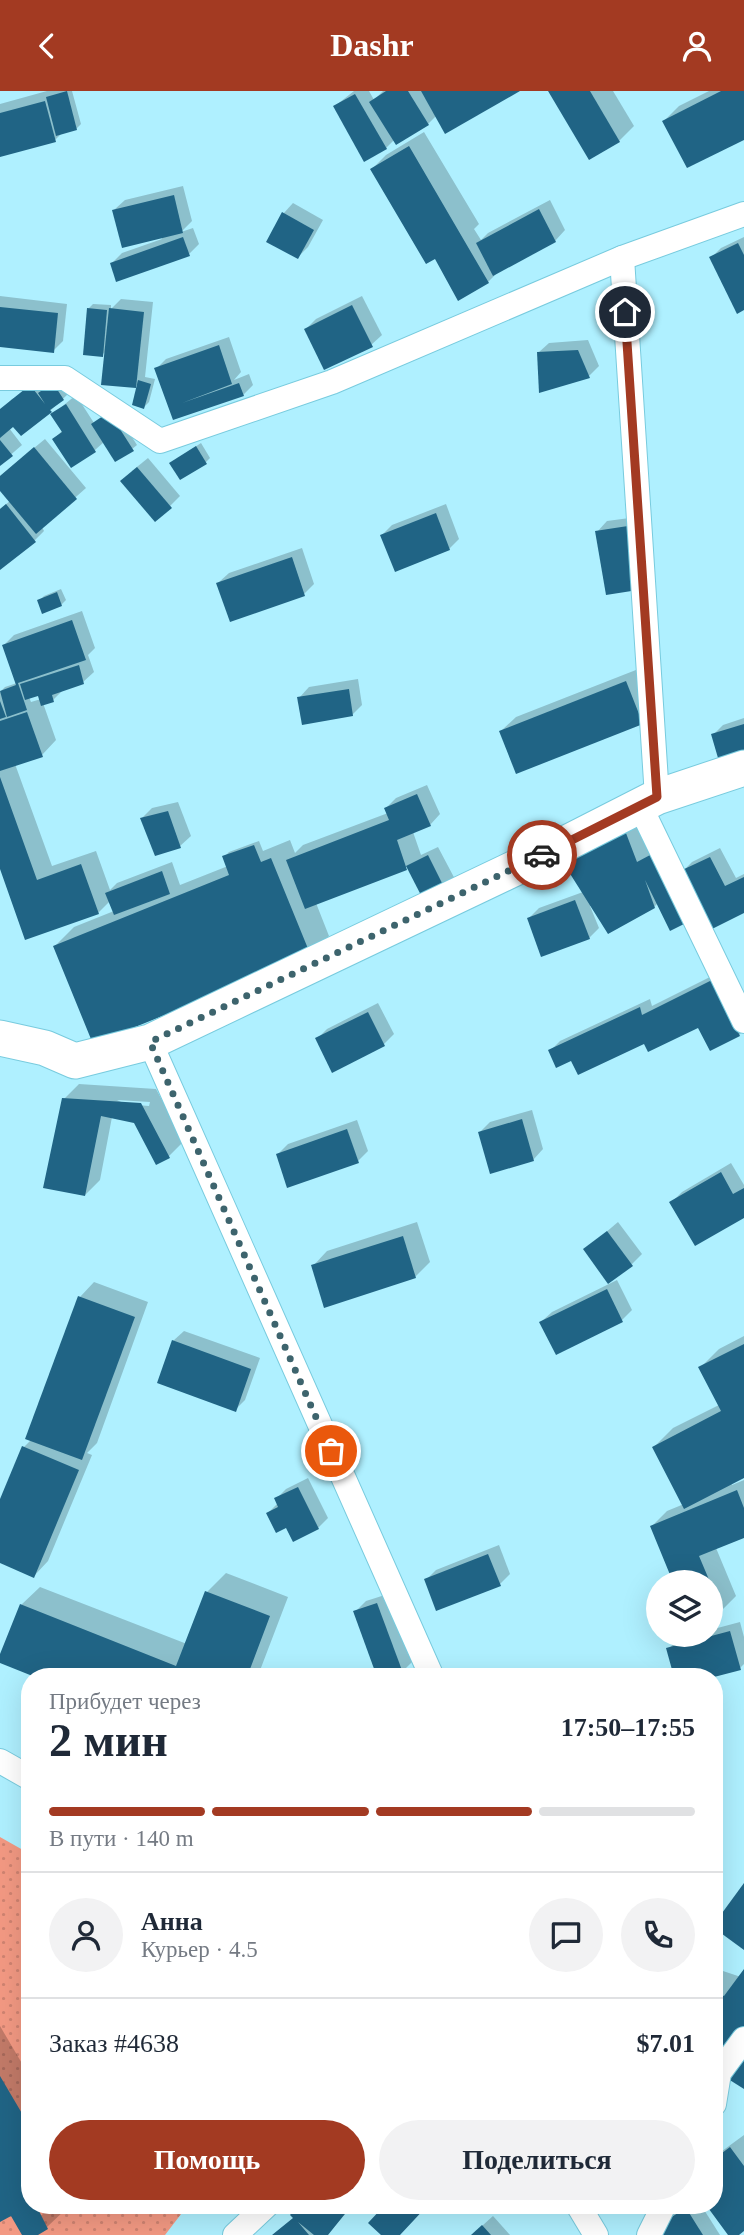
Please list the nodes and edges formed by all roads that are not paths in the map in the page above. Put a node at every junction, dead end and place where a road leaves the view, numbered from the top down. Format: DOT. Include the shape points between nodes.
graph roads {
  1 [pos="744,214"];
  2 [pos="622,258"];
  3 [pos="0,378"];
  4 [pos="744,768"];
  5 [pos="649,801"];
  6 [pos="744,1021"];
  7 [pos="0,1038"];
  8 [pos="150,1042"];
  9 [pos="428,1668"];
  10 [pos="0,1761"];
  11 [pos="21,1773"];
  12 [pos="744,2039"];
  13 [pos="723,2068"];
  14 [pos="257,2214"];
  15 [pos="583,2214"];
  16 [pos="660,2214"];
  17 [pos="235,2235"];
  18 [pos="596,2235"];
  19 [pos="649,2235"];
  1 -- 2 [label="street"];
  2 -- 3 [label="street" via="332,382 160,441 65,378"];
  2 -- 5 [label="street"];
  4 -- 5 [label="street"];
  5 -- 6 [label="street"];
  5 -- 8 [label="street"];
  7 -- 8 [label="street" via="46,1048 75,1061"];
  8 -- 9 [label="street"];
  10 -- 11 [label="street"];
  12 -- 13 [label="street"];
  14 -- 17 [label="street"];
  15 -- 18 [label="street"];
  16 -- 19 [label="street"];
}
